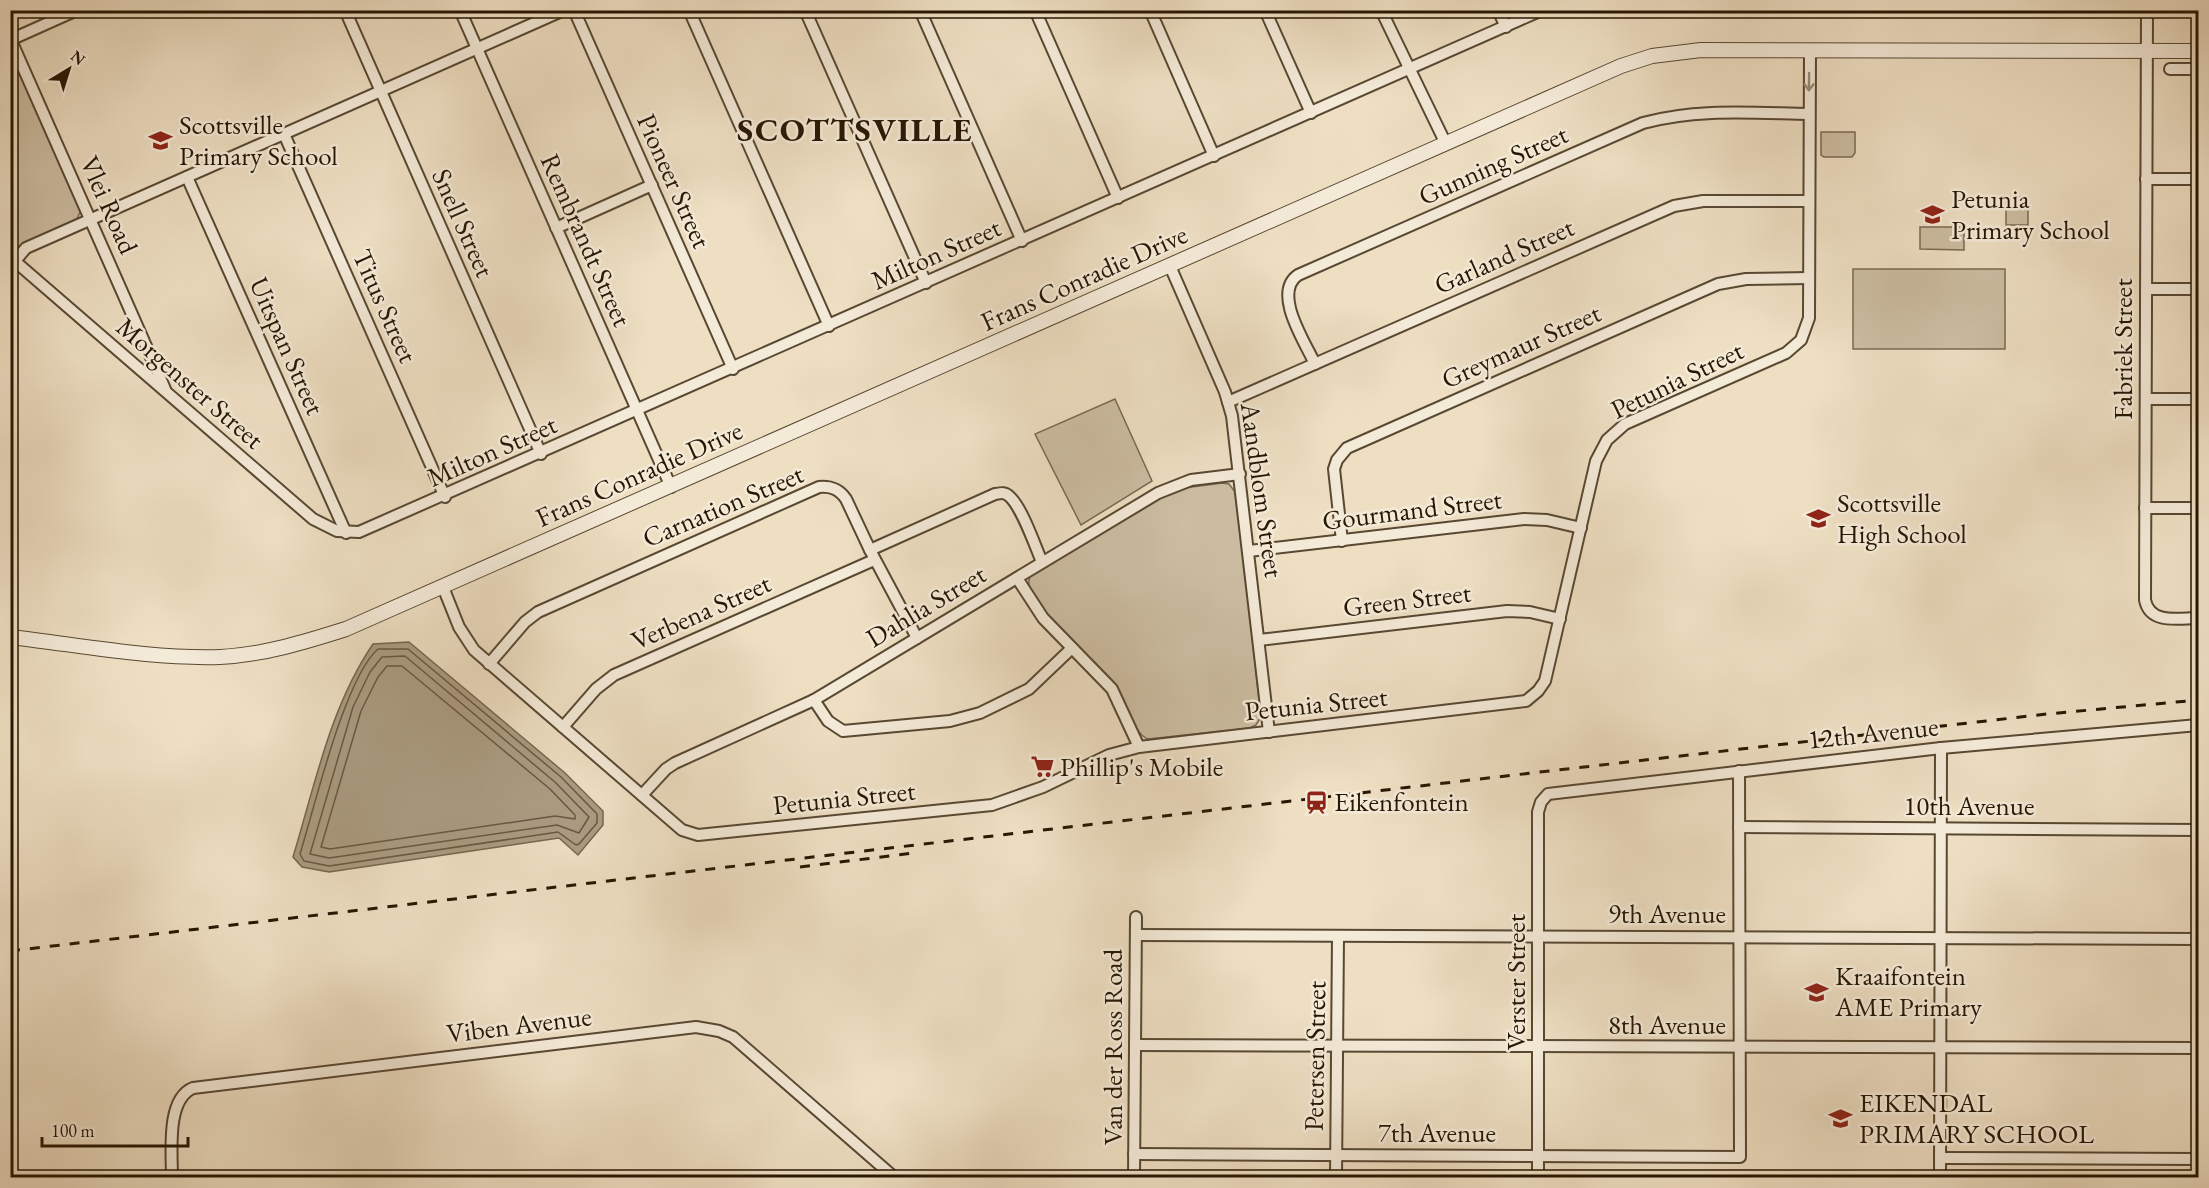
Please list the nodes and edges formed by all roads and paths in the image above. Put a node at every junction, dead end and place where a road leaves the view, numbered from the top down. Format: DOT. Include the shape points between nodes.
graph roads {
  1 [pos="77,10"];
  2 [pos="345,10"];
  3 [pos="460,10"];
  4 [pos="564,10"];
  5 [pos="574,10"];
  6 [pos="690,10"];
  7 [pos="805,10"];
  8 [pos="920,10"];
  9 [pos="1035,10"];
  10 [pos="1150,10"];
  11 [pos="1265,10"];
  12 [pos="1381,10"];
  13 [pos="1498,10"];
  14 [pos="1542,10"];
  15 [pos="2147,10"];
  16 [pos="1506,27"];
  17 [pos="11,39"];
  18 [pos="477,49"];
  19 [pos="1810,51"];
  20 [pos="2146,51"];
  21 [pos="2199,51"];
  22 [pos="2170,69"];
  23 [pos="2199,69"];
  24 [pos="1408,70"];
  25 [pos="381,92"];
  26 [pos="1311,113"];
  27 [pos="1809,114"];
  28 [pos="284,134"];
  29 [pos="1446,144"];
  30 [pos="1214,156"];
  31 [pos="187,177"];
  32 [pos="2146,179"];
  33 [pos="2199,179"];
  34 [pos="652,185"];
  35 [pos="1118,198"];
  36 [pos="1809,201"];
  37 [pos="91,220"];
  38 [pos="556,228"];
  39 [pos="1022,241"];
  40 [pos="13,259"];
  41 [pos="1170,266"];
  42 [pos="1809,278"];
  43 [pos="926,283"];
  44 [pos="2146,289"];
  45 [pos="2199,289"];
  46 [pos="829,326"];
  47 [pos="1315,364"];
  48 [pos="733,369"];
  49 [pos="166,391"];
  50 [pos="2146,399"];
  51 [pos="2199,399"];
  52 [pos="1228,402"];
  53 [pos="637,411"];
  54 [pos="541,454"];
  55 [pos="1240,474"];
  56 [pos="671,487"];
  57 [pos="445,496"];
  58 [pos="2145,508"];
  59 [pos="2199,508"];
  60 [pos="1581,528"];
  61 [pos="346,533"];
  62 [pos="1341,541"];
  63 [pos="1249,551"];
  64 [pos="872,555"];
  65 [pos="1042,562"];
  66 [pos="1017,578"];
  67 [pos="443,587"];
  68 [pos="2199,618"];
  69 [pos="1560,619"];
  70 [pos="10,637"];
  71 [pos="917,638"];
  72 [pos="1259,640"];
  73 [pos="1072,648"];
  74 [pos="489,664"];
  75 [pos="814,700"];
  76 [pos="2199,725"];
  77 [pos="563,728"];
  78 [pos="1269,732"];
  79 [pos="1138,747"];
  80 [pos="1941,748"];
  81 [pos="1739,771"];
  82 [pos="1552,792"];
  83 [pos="642,795"];
  84 [pos="1739,827"];
  85 [pos="1941,828"];
  86 [pos="2199,830"];
  87 [pos="1136,917"];
  88 [pos="1136,935"];
  89 [pos="1338,936"];
  90 [pos="1538,936"];
  91 [pos="1739,937"];
  92 [pos="1940,938"];
  93 [pos="2199,939"];
  94 [pos="1136,1045"];
  95 [pos="1338,1046"];
  96 [pos="1538,1047"];
  97 [pos="1739,1047"];
  98 [pos="1940,1048"];
  99 [pos="2199,1048"];
  100 [pos="1134,1154"];
  101 [pos="1336,1155"];
  102 [pos="1538,1156"];
  103 [pos="1940,1158"];
  104 [pos="2199,1159"];
  105 [pos="172,1178"];
  106 [pos="895,1178"];
  107 [pos="1134,1178"];
  108 [pos="1336,1178"];
  109 [pos="1538,1178"];
  110 [pos="1940,1178"];
  1 -- 17 [label="street"];
  2 -- 25 [label="street, Snell Street"];
  3 -- 18 [label="street, Rembrandt Street"];
  4 -- 18 [label="street"];
  5 -- 34 [label="street, Pioneer Street"];
  6 -- 46 [label="street"];
  7 -- 43 [label="street"];
  8 -- 39 [label="street"];
  9 -- 35 [label="street"];
  10 -- 30 [label="street"];
  11 -- 26 [label="street"];
  12 -- 24 [label="street"];
  13 -- 16 [label="street"];
  14 -- 16 [label="street, Milton Street"];
  15 -- 20 [label="street, Fabriek Street"];
  16 -- 24 [label="street, Milton Street"];
  17 -- 37 [label="street, Vlei Road"];
  18 -- 25 [label="street"];
  18 -- 38 [label="street, Rembrandt Street"];
  19 -- 20 [label="street, Frans Conradie Drive"];
  19 -- 27 [label="street, Petunia Street, one-way"];
  19 -- 29 [label="street, Frans Conradie Drive" via="1701,50 1652,56"];
  20 -- 21 [label="street, Frans Conradie Drive"];
  20 -- 32 [label="street, Fabriek Street"];
  22 -- 23 [label="street"];
  24 -- 26 [label="street, Milton Street"];
  24 -- 29 [label="street"];
  25 -- 28 [label="street"];
  25 -- 54 [label="street, Snell Street"];
  26 -- 30 [label="street, Milton Street"];
  27 -- 36 [label="street, Petunia Street"];
  27 -- 47 [label="street, Gunning Street" via="1703,113 1643,123 1298,275 1289,285 1286,298"];
  28 -- 31 [label="street"];
  28 -- 57 [label="street, Titus Street"];
  29 -- 41 [label="street, Frans Conradie Drive"];
  30 -- 35 [label="street, Milton Street"];
  31 -- 37 [label="street"];
  31 -- 61 [label="street, Uitspan Street"];
  32 -- 33 [label="street"];
  32 -- 44 [label="street, Fabriek Street"];
  34 -- 38 [label="street"];
  34 -- 48 [label="street, Pioneer Street"];
  35 -- 39 [label="street, Milton Street"];
  36 -- 42 [label="street, Petunia Street"];
  36 -- 47 [label="street, Garland Street" via="1703,201 1674,206"];
  37 -- 40 [label="street" via="26,249"];
  37 -- 49 [label="street, Vlei Road"];
  38 -- 53 [label="street, Rembrandt Street"];
  39 -- 43 [label="street, Milton Street"];
  40 -- 49 [label="street, Morgenster Street"];
  41 -- 52 [label="street, Aandblom Street"];
  41 -- 56 [label="street, Frans Conradie Drive"];
  42 -- 60 [label="street, Petunia Street" via="1807,326 1792,350 1625,424 1607,440 1596,461"];
  42 -- 62 [label="street, Greymaur Street" via="1746,279 1718,284 1347,448 1337,459 1334,470"];
  43 -- 46 [label="street, Milton Street"];
  44 -- 45 [label="street"];
  44 -- 50 [label="street, Fabriek Street"];
  46 -- 48 [label="street, Milton Street"];
  47 -- 52 [label="street, Garland Street"];
  48 -- 53 [label="street, Milton Street"];
  49 -- 61 [label="street, Morgenster Street" via="313,519"];
  50 -- 51 [label="street"];
  50 -- 58 [label="street, Fabriek Street"];
  52 -- 55 [label="street, Aandblom Street"];
  53 -- 54 [label="street, Milton Street"];
  53 -- 56 [label="street, Rembrandt Street"];
  54 -- 57 [label="street, Milton Street"];
  55 -- 63 [label="street, Aandblom Street"];
  55 -- 65 [label="street, Dahlia Street" via="1175,485"];
  56 -- 67 [label="street, Frans Conradie Drive"];
  57 -- 61 [label="street, Milton Street" via="373,528"];
  58 -- 59 [label="street"];
  58 -- 68 [label="street, Fabriek Street" via="2145,600 2151,613 2162,618"];
  60 -- 62 [label="street, Gourmand Street" via="1524,519"];
  60 -- 69 [label="street, Petunia Street"];
  62 -- 63 [label="street, Gourmand Street"];
  63 -- 72 [label="street, Aandblom Street"];
  64 -- 65 [label="street, Verbena Street" via="995,494 1005,493 1017,508"];
  64 -- 71 [label="street, Carnation Street"];
  64 -- 74 [label="street, Carnation Street" via="841,492 819,488 538,612"];
  64 -- 77 [label="street, Verbena Street" via="614,675 596,689"];
  65 -- 66 [label="street, Dahlia Street"];
  66 -- 71 [label="street, Dahlia Street"];
  66 -- 73 [label="street" via="1043,618"];
  67 -- 70 [label="street, Frans Conradie Drive" via="346,629 291,645 223,657 170,657"];
  67 -- 74 [label="street, Petunia Street" via="468,642"];
  69 -- 72 [label="street, Green Street" via="1507,611"];
  69 -- 78 [label="street, Petunia Street" via="1545,681 1526,701"];
  71 -- 75 [label="street, Dahlia Street"];
  72 -- 78 [label="street, Aandblom Street"];
  73 -- 75 [label="street" via="1029,689 980,713 950,721 843,730 828,722"];
  73 -- 79 [label="street" via="1112,689"];
  74 -- 77 [label="street, Petunia Street"];
  75 -- 83 [label="street, Dahlia Street" via="675,763"];
  76 -- 80 [label="street, 12th Avenue"];
  77 -- 83 [label="street, Petunia Street"];
  78 -- 79 [label="street, Petunia Street"];
  79 -- 83 [label="street, Petunia Street" via="1109,754 1043,787 992,805 717,835 698,836 682,830"];
  80 -- 81 [label="street, 12th Avenue"];
  80 -- 85 [label="street"];
  81 -- 82 [label="street, 12th Avenue"];
  81 -- 84 [label="street"];
  82 -- 90 [label="street, Verster Street" via="1539,807"];
  84 -- 85 [label="street, 10th Avenue"];
  84 -- 91 [label="street"];
  85 -- 86 [label="street, 10th Avenue"];
  85 -- 92 [label="street"];
  87 -- 88 [label="street, Van der Ross Road"];
  88 -- 89 [label="street, 9th Avenue"];
  88 -- 94 [label="street, Van der Ross Road"];
  89 -- 90 [label="street, 9th Avenue"];
  89 -- 95 [label="street, Petersen Street"];
  90 -- 91 [label="street, 9th Avenue"];
  90 -- 96 [label="street, Verster Street"];
  91 -- 92 [label="street, 9th Avenue"];
  91 -- 97 [label="street"];
  92 -- 93 [label="street, 9th Avenue"];
  92 -- 98 [label="street"];
  94 -- 95 [label="street, 8th Avenue"];
  94 -- 100 [label="street, Van der Ross Road"];
  95 -- 96 [label="street, 8th Avenue"];
  95 -- 101 [label="street, Petersen Street"];
  96 -- 97 [label="street, 8th Avenue"];
  96 -- 102 [label="street, Verster Street"];
  97 -- 98 [label="street, 8th Avenue"];
  97 -- 102 [label="street, 7th Avenue" via="1740,1157"];
  98 -- 99 [label="street, 8th Avenue"];
  98 -- 103 [label="street"];
  100 -- 101 [label="street, 7th Avenue"];
  100 -- 107 [label="street, Van der Ross Road"];
  101 -- 102 [label="street, 7th Avenue"];
  101 -- 108 [label="street, Petersen Street"];
  102 -- 109 [label="street, Verster Street"];
  103 -- 104 [label="street"];
  103 -- 110 [label="street"];
  105 -- 106 [label="street, Viben Avenue" via="176,1104 183,1093 193,1088 696,1027 719,1030 733,1037"];
}
